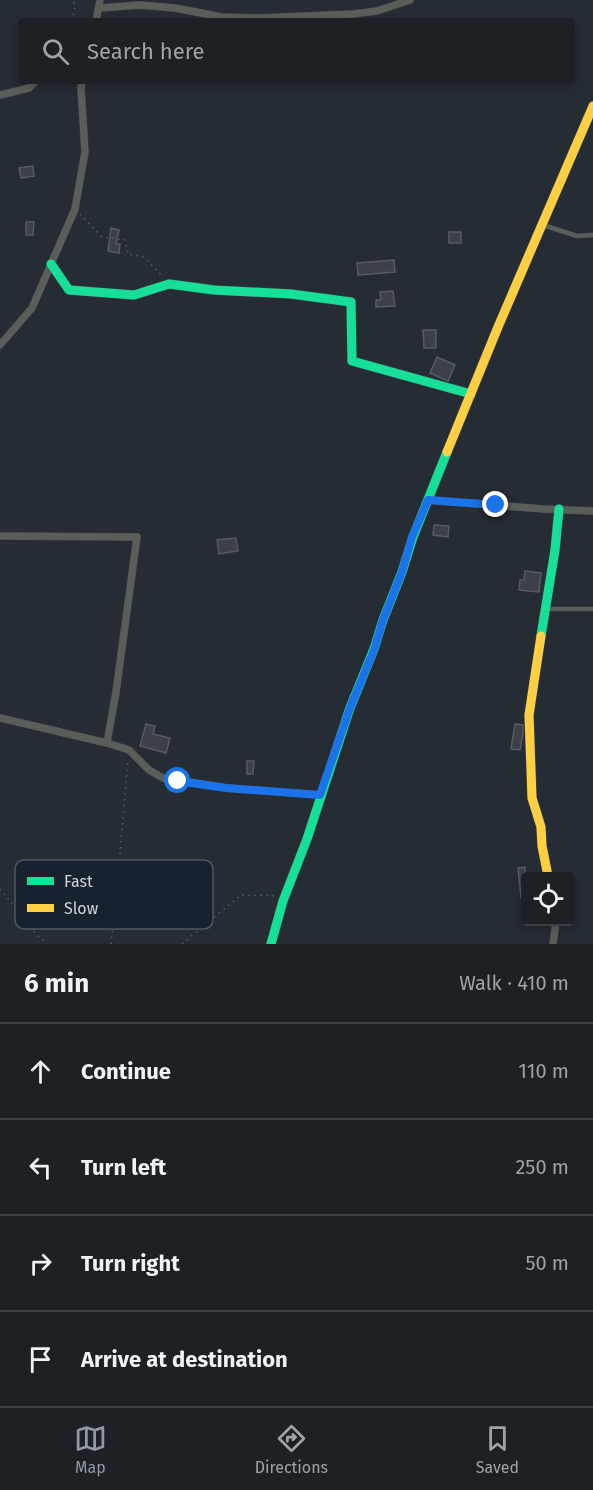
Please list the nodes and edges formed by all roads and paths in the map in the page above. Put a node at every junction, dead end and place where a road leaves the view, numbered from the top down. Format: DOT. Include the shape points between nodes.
graph roads {
  1 [pos="73,0"];
  2 [pos="410,0"];
  3 [pos="99,4"];
  4 [pos="73,18"];
  5 [pos="33,84"];
  6 [pos="82,84"];
  7 [pos="0,95"];
  8 [pos="593,106"];
  9 [pos="75,209"];
  10 [pos="542,225"];
  11 [pos="593,235"];
  12 [pos="51,264"];
  13 [pos="169,284"];
  14 [pos="0,345"];
  15 [pos="471,394"];
  16 [pos="428,500"];
  17 [pos="559,509"];
  18 [pos="593,511"];
  19 [pos="0,536"];
  20 [pos="546,609"];
  21 [pos="593,609"];
  22 [pos="0,718"];
  23 [pos="107,742"];
  24 [pos="129,750"];
  25 [pos="320,795"];
  26 [pos="119,860"];
  27 [pos="547,872"];
  28 [pos="0,889"];
  29 [pos="285,896"];
  30 [pos="15,908"];
  31 [pos="213,918"];
  32 [pos="555,926"];
  33 [pos="32,929"];
  34 [pos="113,929"];
  35 [pos="200,929"];
  36 [pos="47,944"];
  37 [pos="111,944"];
  38 [pos="182,944"];
  39 [pos="271,944"];
  40 [pos="553,944"];
  1 -- 4 [label="path"];
  2 -- 3 [label="street" via="353,14 260,18"];
  5 -- 7 [label="street"];
  6 -- 9 [label="street" via="85,152"];
  8 -- 10 [label="street"];
  9 -- 12 [label="street"];
  9 -- 13 [label="path" via="102,237 125,240 128,254 144,257"];
  10 -- 11 [label="lane" via="578,236"];
  10 -- 15 [label="street"];
  12 -- 13 [label="street" via="69,290 134,295"];
  12 -- 14 [label="street" via="32,308"];
  13 -- 15 [label="street" via="351,302 352,361"];
  15 -- 16 [label="street"];
  16 -- 17 [label="street"];
  16 -- 25 [label="street"];
  17 -- 18 [label="street"];
  17 -- 20 [label="street"];
  19 -- 23 [label="street" via="136,537"];
  20 -- 21 [label="lane"];
  20 -- 27 [label="street" via="529,716 532,798 542,827"];
  22 -- 23 [label="street"];
  23 -- 24 [label="street"];
  24 -- 25 [label="street" via="163,778 226,788"];
  24 -- 26 [label="path"];
  25 -- 29 [label="street"];
  28 -- 30 [label="path"];
  29 -- 31 [label="path" via="241,895"];
  29 -- 39 [label="street"];
  32 -- 40 [label="street"];
  33 -- 36 [label="path"];
  34 -- 37 [label="path"];
  35 -- 38 [label="path"];
}
